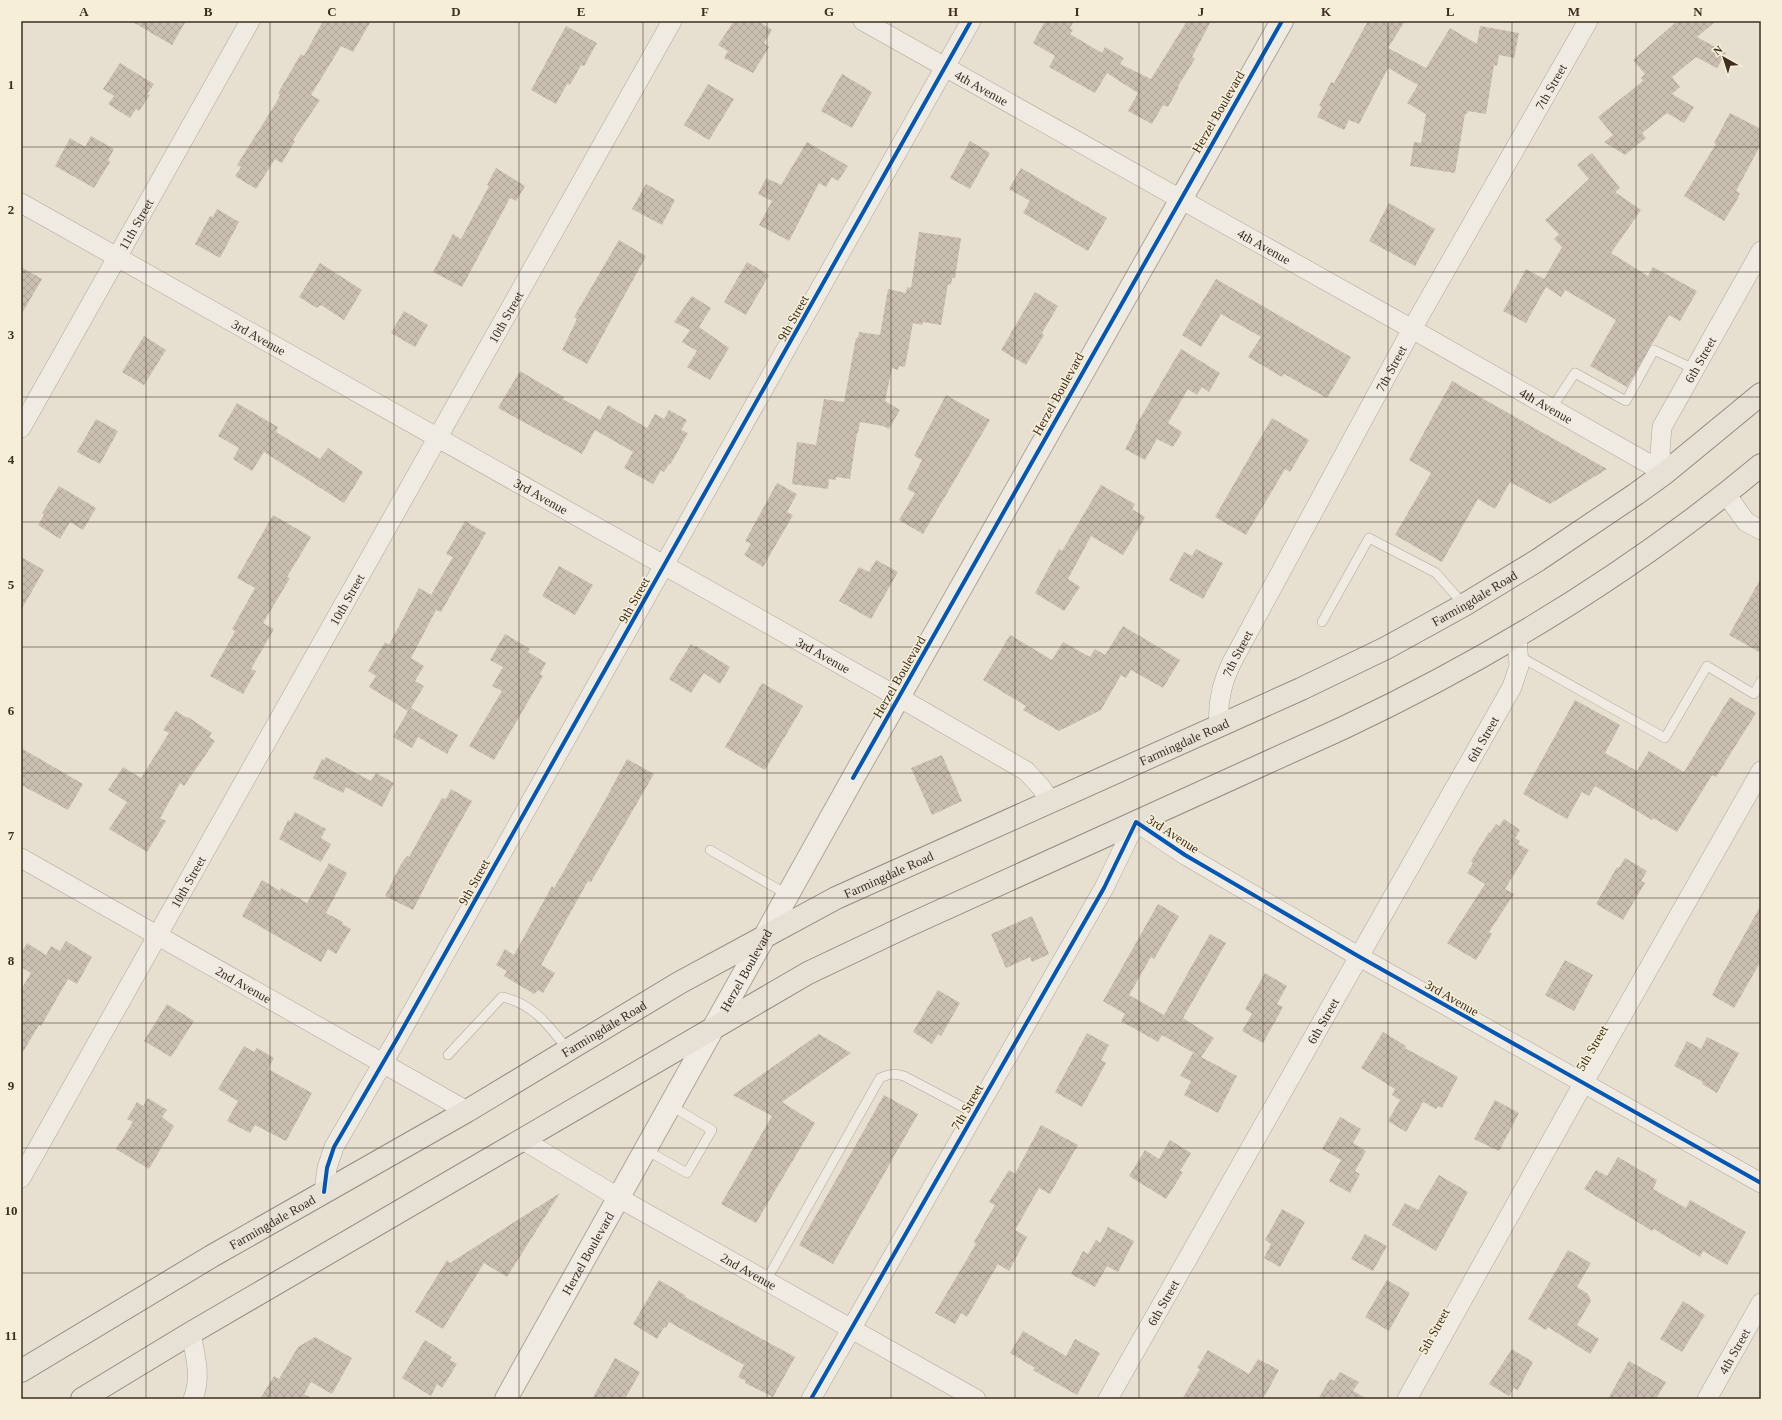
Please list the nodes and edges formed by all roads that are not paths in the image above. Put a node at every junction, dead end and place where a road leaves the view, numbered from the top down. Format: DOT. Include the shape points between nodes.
graph roads {
  1 [pos="250,21"];
  2 [pos="672,21"];
  3 [pos="863,21"];
  4 [pos="972,21"];
  5 [pos="1282,21"];
  6 [pos="1588,21"];
  7 [pos="945,68"];
  8 [pos="1179,200"];
  9 [pos="21,203"];
  10 [pos="1761,251"];
  11 [pos="117,258"];
  12 [pos="1412,329"];
  13 [pos="1694,370"];
  14 [pos="1761,394"];
  15 [pos="1552,409"];
  16 [pos="21,428"];
  17 [pos="438,438"];
  18 [pos="1761,465"];
  19 [pos="1664,474"];
  20 [pos="1726,494"];
  21 [pos="1761,530"];
  22 [pos="665,565"];
  23 [pos="1464,606"];
  24 [pos="1322,622"];
  25 [pos="1518,646"];
  26 [pos="1761,681"];
  27 [pos="899,697"];
  28 [pos="1219,725"];
  29 [pos="1761,771"];
  30 [pos="1051,802"];
  31 [pos="1136,822"];
  32 [pos="710,850"];
  33 [pos="21,858"];
  34 [pos="788,895"];
  35 [pos="156,935"];
  36 [pos="764,938"];
  37 [pos="1358,956"];
  38 [pos="713,1028"];
  39 [pos="568,1050"];
  40 [pos="448,1055"];
  41 [pos="383,1063"];
  42 [pos="1583,1084"];
  43 [pos="670,1106"];
  44 [pos="467,1110"];
  45 [pos="974,1113"];
  46 [pos="523,1140"];
  47 [pos="646,1150"];
  48 [pos="21,1178"];
  49 [pos="1761,1183"];
  50 [pos="324,1192"];
  51 [pos="619,1198"];
  52 [pos="766,1281"];
  53 [pos="1761,1303"];
  54 [pos="850,1329"];
  55 [pos="191,1333"];
  56 [pos="21,1371"];
  57 [pos="82,1399"];
  58 [pos="194,1399"];
  59 [pos="506,1399"];
  60 [pos="811,1399"];
  61 [pos="976,1399"];
  62 [pos="1108,1399"];
  63 [pos="1407,1399"];
  64 [pos="1707,1399"];
  1 -- 11 [label="street, 11th Street"];
  2 -- 17 [label="street, 10th Street"];
  3 -- 7 [label="street, 4th Avenue"];
  4 -- 7 [label="street, 9th Street"];
  5 -- 8 [label="street, Herzel Boulevard"];
  6 -- 12 [label="street, 7th Street"];
  7 -- 8 [label="street, 4th Avenue"];
  7 -- 22 [label="street, 9th Street"];
  8 -- 12 [label="street, 4th Avenue"];
  8 -- 27 [label="street, Herzel Boulevard"];
  9 -- 11 [label="street, 3rd Avenue"];
  10 -- 13 [label="street, 6th Street"];
  11 -- 16 [label="street, 11th Street"];
  11 -- 17 [label="street, 3rd Avenue"];
  12 -- 15 [label="street, 4th Avenue"];
  12 -- 28 [label="street, 7th Street" via="1232,662 1223,682 1219,702"];
  13 -- 15 [label="lane" via="1654,350 1626,401 1575,373"];
  13 -- 19 [label="street, 6th Street" via="1662,427 1660,453"];
  14 -- 19 [label="main road, Farmingdale Road"];
  15 -- 19 [label="street, 4th Avenue"];
  17 -- 22 [label="street, 3rd Avenue"];
  17 -- 35 [label="street, 10th Street"];
  18 -- 20 [label="main road"];
  19 -- 23 [label="main road, Farmingdale Road" via="1538,560"];
  20 -- 21 [label="street" via="1746,522"];
  20 -- 25 [label="main road"];
  22 -- 27 [label="street, 3rd Avenue"];
  22 -- 41 [label="street, 9th Street"];
  23 -- 24 [label="lane" via="1436,573 1369,538"];
  23 -- 28 [label="main road, Farmingdale Road" via="1366,657"];
  25 -- 26 [label="lane" via="1665,738 1707,666 1754,694"];
  25 -- 31 [label="main road"];
  25 -- 37 [label="street, 6th Street" via="1519,666 1512,687"];
  27 -- 30 [label="street, 3rd Avenue" via="1026,771"];
  27 -- 34 [label="street, Herzel Boulevard"];
  28 -- 30 [label="main road, Farmingdale Road"];
  29 -- 42 [label="street, 5th Street"];
  30 -- 36 [label="main road, Farmingdale Road" via="836,898"];
  31 -- 37 [label="street, 3rd Avenue" via="1184,855"];
  31 -- 38 [label="main road" via="808,973"];
  31 -- 45 [label="street, 7th Street" via="1104,888"];
  32 -- 34 [label="lane"];
  33 -- 35 [label="street, 2nd Avenue"];
  34 -- 36 [label="street, Herzel Boulevard"];
  35 -- 41 [label="street, 2nd Avenue"];
  35 -- 48 [label="street, 10th Street"];
  36 -- 38 [label="street, Herzel Boulevard"];
  36 -- 39 [label="main road, Farmingdale Road" via="679,983"];
  37 -- 42 [label="street, 3rd Avenue"];
  37 -- 62 [label="street, 6th Street"];
  38 -- 43 [label="street, Herzel Boulevard"];
  38 -- 46 [label="main road"];
  39 -- 40 [label="lane" via="542,1018 515,1000 502,997"];
  39 -- 44 [label="main road, Farmingdale Road"];
  41 -- 44 [label="street, 2nd Avenue"];
  41 -- 50 [label="street, 9th Street" via="334,1146 327,1168"];
  42 -- 49 [label="street, 3rd Avenue"];
  42 -- 63 [label="street, 5th Street"];
  43 -- 47 [label="street, Herzel Boulevard"];
  43 -- 47 [label="lane" via="712,1130 687,1173"];
  44 -- 50 [label="main road, Farmingdale Road"];
  45 -- 52 [label="lane" via="904,1076 895,1073 880,1078"];
  45 -- 54 [label="street, 7th Street"];
  46 -- 51 [label="street, 2nd Avenue"];
  46 -- 55 [label="main road"];
  47 -- 51 [label="street, Herzel Boulevard"];
  50 -- 56 [label="main road, Farmingdale Road"];
  51 -- 52 [label="street, 2nd Avenue"];
  51 -- 59 [label="street, Herzel Boulevard"];
  52 -- 54 [label="street, 2nd Avenue"];
  53 -- 64 [label="street, 4th Street"];
  54 -- 60 [label="street, 7th Street"];
  54 -- 61 [label="street, 2nd Avenue"];
  55 -- 57 [label="main road"];
  55 -- 58 [label="street" via="198,1374"];
}
